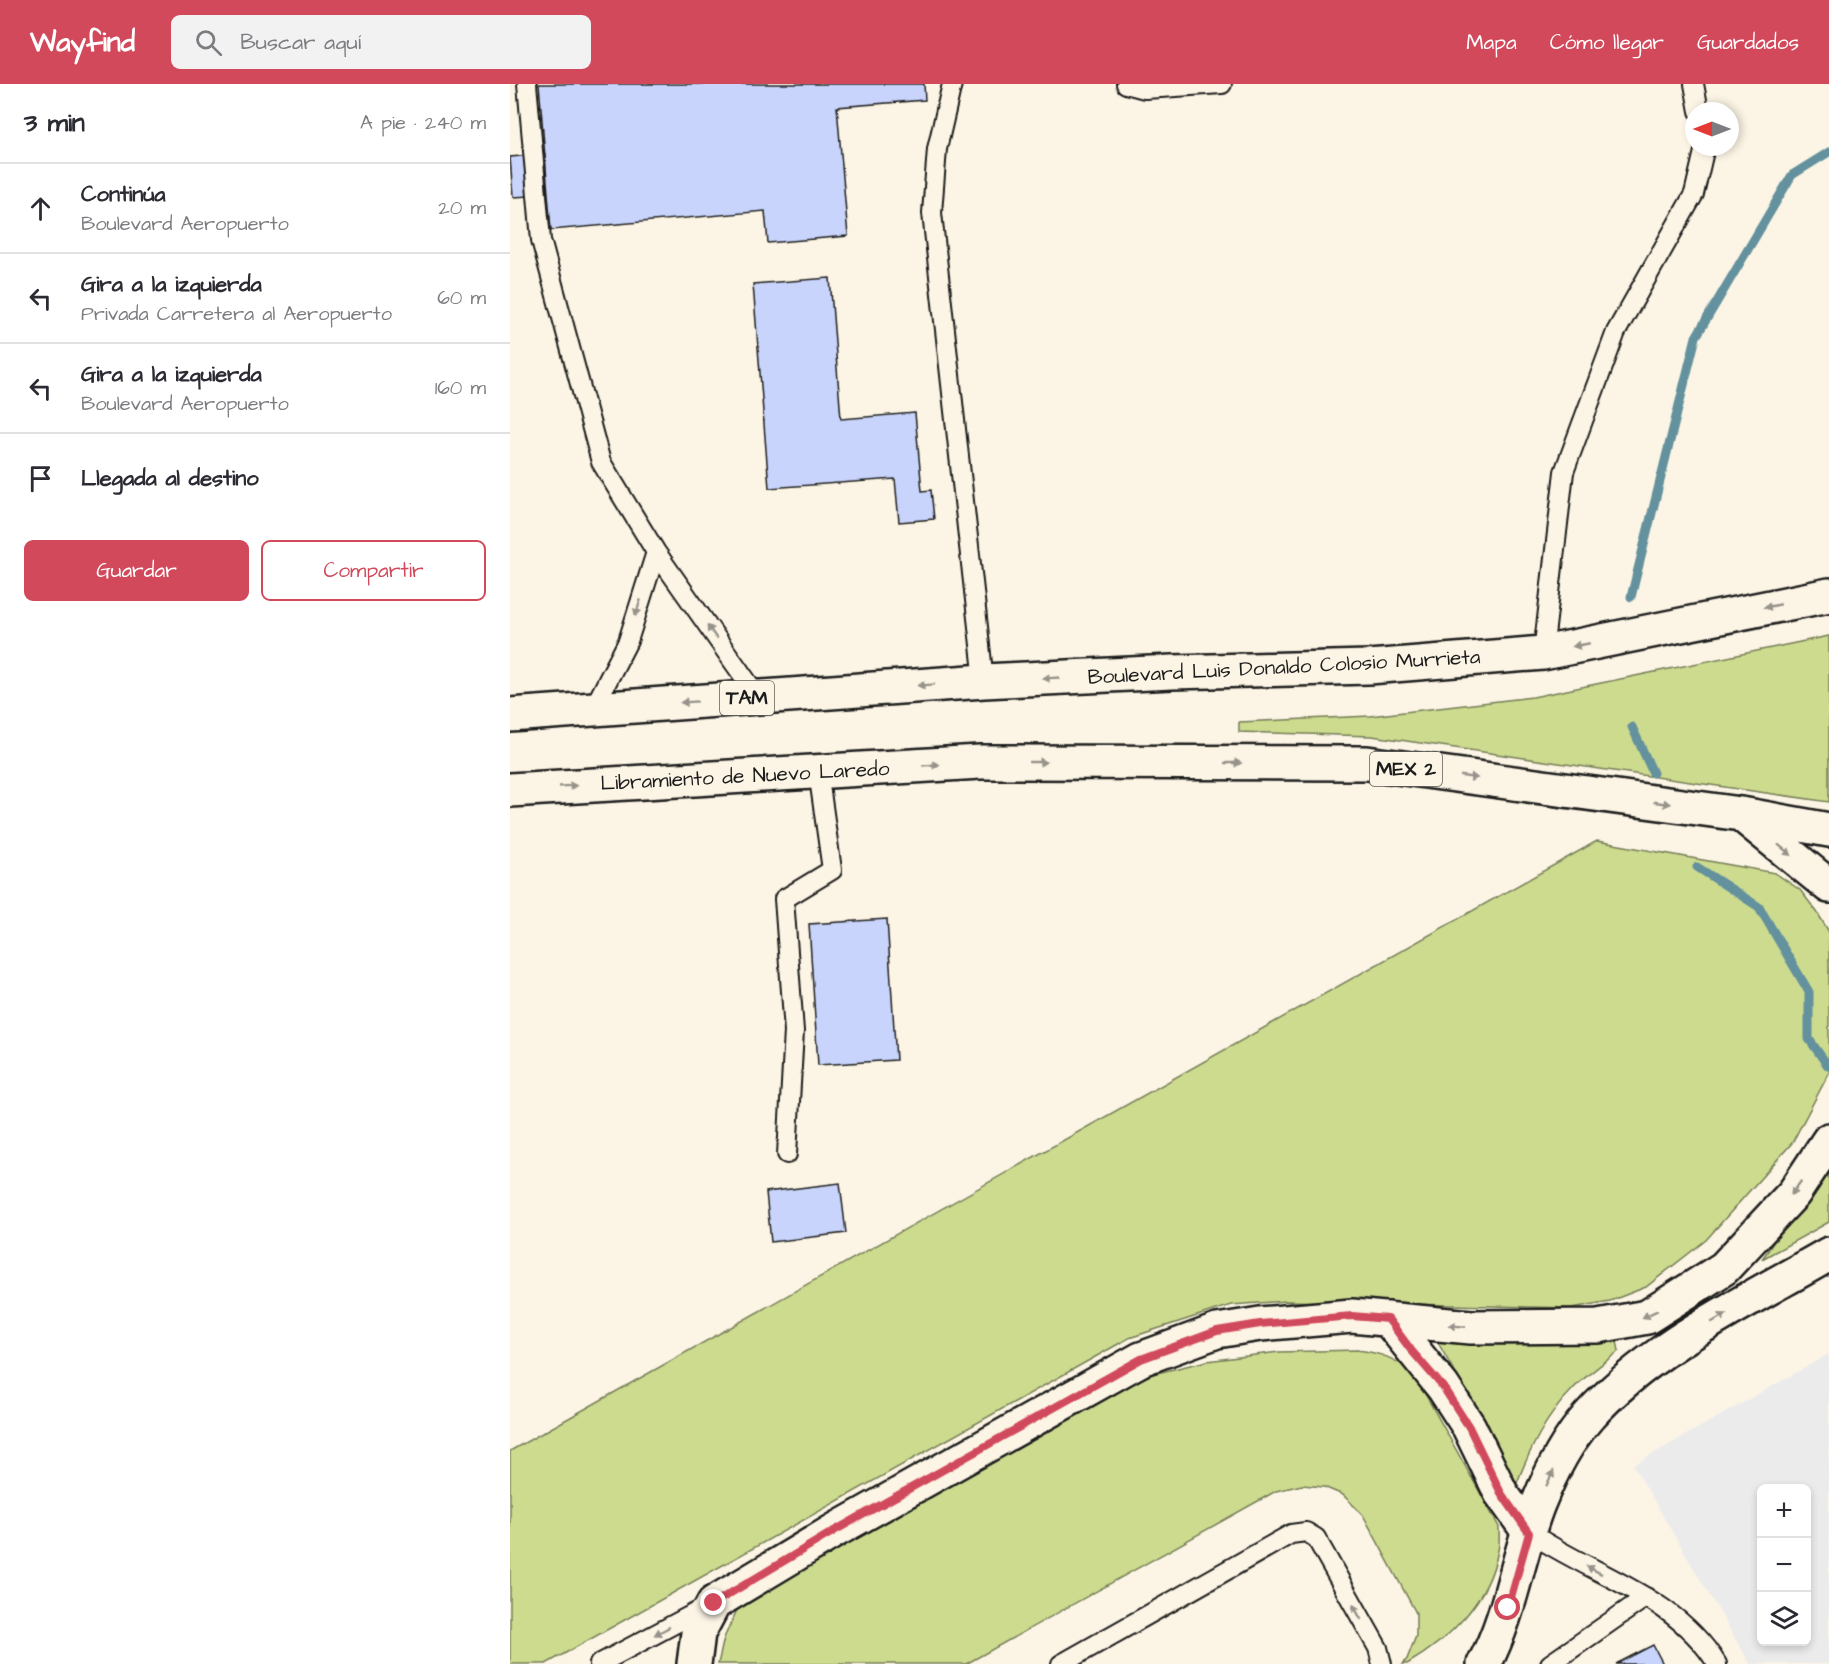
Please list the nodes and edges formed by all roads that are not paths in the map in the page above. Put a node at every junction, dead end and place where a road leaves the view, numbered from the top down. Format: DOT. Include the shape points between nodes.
graph roads {
  1 [pos="527,84"];
  2 [pos="952,84"];
  3 [pos="1125,84"];
  4 [pos="1222,84"];
  5 [pos="1694,84"];
  6 [pos="1697,102"];
  7 [pos="1703,156"];
  8 [pos="657,552"];
  9 [pos="1829,595"];
  10 [pos="1544,653"];
  11 [pos="984,681"];
  12 [pos="758,697"];
  13 [pos="593,709"];
  14 [pos="510,715"];
  15 [pos="818,771"];
  16 [pos="510,790"];
  17 [pos="1741,814"];
  18 [pos="1829,830"];
  19 [pos="1829,886"];
  20 [pos="1829,1140"];
  21 [pos="788,1154"];
  22 [pos="1829,1254"];
  23 [pos="1388,1319"];
  24 [pos="1529,1533"];
  25 [pos="1646,1597"];
  26 [pos="714,1603"];
  27 [pos="1487,1661"];
  28 [pos="599,1664"];
  29 [pos="694,1664"];
  30 [pos="1061,1664"];
  31 [pos="1382,1664"];
  32 [pos="1550,1664"];
  33 [pos="1717,1664"];
  1 -- 8 [label="lane" via="541,240 601,462"];
  2 -- 11 [label="lane" via="937,149 932,213"];
  3 -- 4 [label="lane" via="1145,89"];
  5 -- 6 [label="lane"];
  7 -- 10 [label="lane" via="1695,194 1616,332 1563,472"];
  12 -- 8 [label="lane, one-way"];
  8 -- 13 [label="lane, one-way" via="628,641"];
  9 -- 10 [label="main road, Boulevard Luis Donaldo Colosio Murrieta, one-way"];
  10 -- 11 [label="main road, Boulevard Luis Donaldo Colosio Murrieta, one-way" via="1369,667"];
  11 -- 12 [label="main road, TAM, one-way"];
  12 -- 13 [label="main road, TAM, one-way"];
  13 -- 14 [label="main road, TAM"];
  16 -- 15 [label="main road, Libramiento de Nuevo Laredo, one-way"];
  15 -- 17 [label="main road, Libramiento de Nuevo Laredo / MEX 2, one-way" via="980,762 1367,763"];
  15 -- 21 [label="lane" via="832,870 784,899 794,1031"];
  17 -- 18 [label="main road, MEX 2"];
  17 -- 19 [label="main road, one-way"];
  20 -- 23 [label="main road, one-way" via="1794,1193 1724,1268 1647,1317 1598,1326 1471,1327"];
  24 -- 22 [label="main road, one-way" via="1556,1463 1586,1419 1608,1396 1667,1348"];
  23 -- 24 [label="main road" via="1443,1387 1469,1427 1501,1493"];
  23 -- 26 [label="main road" via="1352,1316 1260,1324 1217,1331 1141,1359"];
  25 -- 24 [label="lane, one-way"];
  24 -- 27 [label="main road" via="1508,1608"];
  25 -- 32 [label="lane"];
  25 -- 33 [label="lane" via="1688,1628"];
  26 -- 28 [label="lane, one-way"];
  26 -- 29 [label="main road" via="698,1633"];
  31 -- 30 [label="lane, one-way" via="1378,1648 1316,1538 1306,1532 1291,1534"];
}
